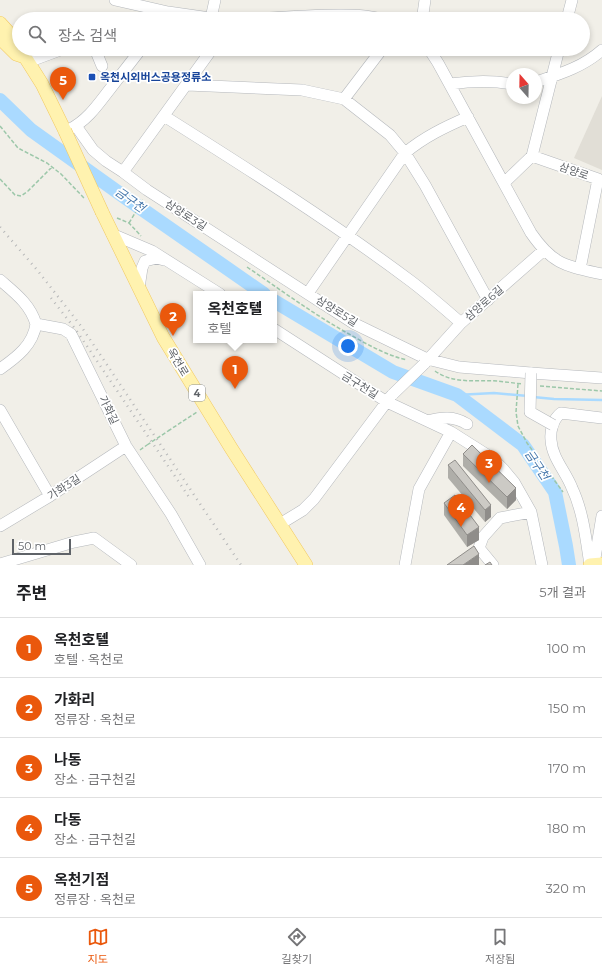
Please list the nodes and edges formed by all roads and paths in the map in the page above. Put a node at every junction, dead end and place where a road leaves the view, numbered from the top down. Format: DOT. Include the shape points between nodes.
graph roads {
  1 [pos="115,0"];
  2 [pos="215,0"];
  3 [pos="425,0"];
  4 [pos="572,0"];
  5 [pos="155,12"];
  6 [pos="214,12"];
  7 [pos="423,12"];
  8 [pos="569,12"];
  9 [pos="0,23"];
  10 [pos="12,36"];
  11 [pos="0,38"];
  12 [pos="12,50"];
  13 [pos="602,50"];
  14 [pos="25,56"];
  15 [pos="98,56"];
  16 [pos="136,56"];
  17 [pos="207,56"];
  18 [pos="377,56"];
  19 [pos="434,56"];
  20 [pos="557,56"];
  21 [pos="102,66"];
  22 [pos="551,77"];
  23 [pos="542,80"];
  24 [pos="506,83"];
  25 [pos="450,84"];
  26 [pos="187,85"];
  27 [pos="344,99"];
  28 [pos="164,116"];
  29 [pos="468,117"];
  30 [pos="0,126"];
  31 [pos="70,129"];
  32 [pos="405,153"];
  33 [pos="532,156"];
  34 [pos="52,167"];
  35 [pos="123,172"];
  36 [pos="0,179"];
  37 [pos="504,182"];
  38 [pos="142,201"];
  39 [pos="87,202"];
  40 [pos="107,214"];
  41 [pos="129,222"];
  42 [pos="112,234"];
  43 [pos="348,236"];
  44 [pos="145,240"];
  45 [pos="544,250"];
  46 [pos="170,262"];
  47 [pos="580,269"];
  48 [pos="602,274"];
  49 [pos="0,280"];
  50 [pos="139,288"];
  51 [pos="215,291"];
  52 [pos="308,293"];
  53 [pos="488,300"];
  54 [pos="461,323"];
  55 [pos="36,324"];
  56 [pos="277,331"];
  57 [pos="426,362"];
  58 [pos="0,369"];
  59 [pos="531,373"];
  60 [pos="602,378"];
  61 [pos="518,384"];
  62 [pos="390,398"];
  63 [pos="205,407"];
  64 [pos="0,410"];
  65 [pos="602,418"];
  66 [pos="428,421"];
  67 [pos="467,424"];
  68 [pos="553,425"];
  69 [pos="451,432"];
  70 [pos="126,446"];
  71 [pos="143,448"];
  72 [pos="563,493"];
  73 [pos="50,496"];
  74 [pos="531,512"];
  75 [pos="602,516"];
  76 [pos="280,524"];
  77 [pos="0,526"];
  78 [pos="0,564"];
  79 [pos="131,565"];
  80 [pos="200,565"];
  81 [pos="306,565"];
  82 [pos="405,565"];
  83 [pos="493,565"];
  84 [pos="542,565"];
  85 [pos="594,565"];
  1 -- 5 [label="street"];
  2 -- 6 [label="street"];
  3 -- 7 [label="street"];
  4 -- 8 [label="street"];
  9 -- 10 [label="main road"];
  11 -- 12 [label="main road, 4"];
  13 -- 22 [label="street" via="573,70"];
  14 -- 31 [label="main road, 4"];
  15 -- 21 [label="street"];
  16 -- 31 [label="street" via="96,107"];
  17 -- 26 [label="street"];
  18 -- 27 [label="street"];
  19 -- 25 [label="street"];
  20 -- 22 [label="street"];
  22 -- 23 [label="street"];
  22 -- 33 [label="street"];
  24 -- 25 [label="street" via="475,81"];
  25 -- 29 [label="street"];
  26 -- 27 [label="street" via="302,90"];
  26 -- 28 [label="street"];
  27 -- 32 [label="street" via="390,135"];
  28 -- 35 [label="street"];
  28 -- 43 [label="street"];
  29 -- 32 [label="street, 삼양로5길" via="426,137"];
  29 -- 37 [label="street"];
  30 -- 34 [label="path" via="18,148"];
  31 -- 35 [label="street, 삼양로3길" via="106,161"];
  31 -- 40 [label="main road, 4, bridge"];
  32 -- 43 [label="street, 삼양로5길"];
  32 -- 53 [label="street" via="426,185"];
  33 -- 37 [label="street"];
  33 -- 47 [label="street, 삼양로" via="598,179"];
  34 -- 36 [label="path" via="21,196 15,195"];
  34 -- 39 [label="path"];
  35 -- 52 [label="street, 삼양로3길"];
  37 -- 45 [label="street" via="531,233"];
  38 -- 41 [label="path"];
  40 -- 41 [label="path"];
  40 -- 42 [label="main road, 옥천로 / 4"];
  41 -- 44 [label="path"];
  42 -- 46 [label="street" via="152,251"];
  42 -- 50 [label="main road, 옥천로 / 4"];
  43 -- 52 [label="street, 삼양로5길"];
  43 -- 54 [label="street" via="413,282"];
  45 -- 47 [label="street" via="564,264"];
  45 -- 53 [label="street, 삼양로6길"];
  46 -- 50 [label="street" via="157,258 145,261"];
  46 -- 51 [label="street"];
  47 -- 48 [label="street"];
  49 -- 55 [label="street" via="29,307"];
  50 -- 63 [label="main road, 옥천로 / 4" via="163,337"];
  52 -- 57 [label="street, 삼양로5길" via="353,323"];
  53 -- 54 [label="street, 삼양로6길"];
  54 -- 57 [label="street, 삼양로6길"];
  55 -- 58 [label="street" via="35,332 24,351"];
  55 -- 70 [label="street, 가화길" via="63,329 71,334"];
  56 -- 62 [label="street, 금구천길"];
  57 -- 59 [label="street, 삼양로5길"];
  57 -- 62 [label="street, 삼양로6길, bridge"];
  59 -- 60 [label="street, 삼양로5길"];
  59 -- 68 [label="street, bridge" via="530,412"];
  61 -- 72 [label="path" via="516,420 520,432"];
  62 -- 66 [label="street, 금구천길"];
  62 -- 76 [label="street" via="314,499 303,510"];
  63 -- 71 [label="path, bridge"];
  63 -- 76 [label="main road, 옥천로 / 4"];
  64 -- 73 [label="street"];
  65 -- 68 [label="street" via="561,413"];
  66 -- 67 [label="street" via="449,418"];
  66 -- 69 [label="street, 금구천길"];
  68 -- 85 [label="street" via="552,449 573,488"];
  69 -- 74 [label="street, 금구천길" via="492,458 514,482"];
  69 -- 82 [label="street" via="419,489"];
  70 -- 73 [label="street, 가화3길"];
  70 -- 80 [label="street, 가화길" via="171,514"];
  73 -- 77 [label="street, 가화3길"];
  74 -- 83 [label="street" via="500,518 483,537 479,548"];
  74 -- 84 [label="street, 금구천길"];
  75 -- 85 [label="street"];
  76 -- 81 [label="main road, 옥천로 / 4"];
  78 -- 79 [label="street" via="94,538"];
}
